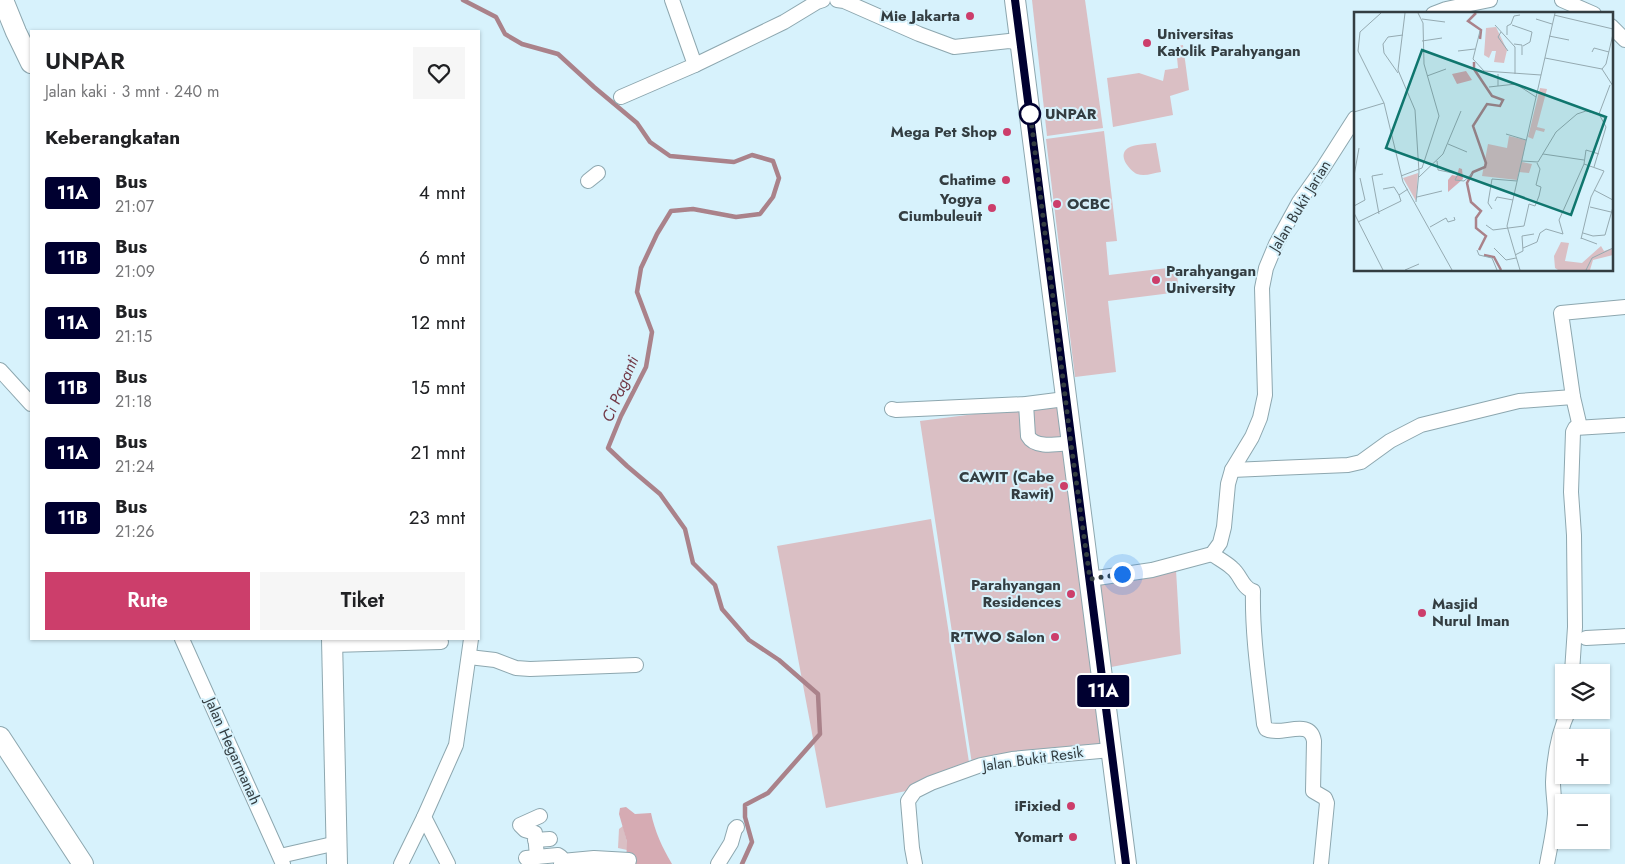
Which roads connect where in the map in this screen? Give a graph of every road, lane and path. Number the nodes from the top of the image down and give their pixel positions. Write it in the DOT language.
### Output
graph roads {
  1 [pos="3,0"];
  2 [pos="672,0"];
  3 [pos="823,0"];
  4 [pos="837,0"];
  5 [pos="1015,0"];
  6 [pos="1490,0"];
  7 [pos="1562,0"];
  8 [pos="1438,12"];
  9 [pos="1589,12"];
  10 [pos="1612,27"];
  11 [pos="1625,40"];
  12 [pos="1020,44"];
  13 [pos="30,60"];
  14 [pos="694,65"];
  15 [pos="621,97"];
  16 [pos="1354,120"];
  17 [pos="1625,307"];
  18 [pos="0,370"];
  19 [pos="1573,397"];
  20 [pos="1065,399"];
  21 [pos="30,403"];
  22 [pos="1026,404"];
  23 [pos="892,409"];
  24 [pos="1625,425"];
  25 [pos="1580,427"];
  26 [pos="1071,444"];
  27 [pos="1232,470"];
  28 [pos="1212,554"];
  29 [pos="1090,579"];
  30 [pos="1625,636"];
  31 [pos="1586,638"];
  32 [pos="182,640"];
  33 [pos="471,640"];
  34 [pos="332,642"];
  35 [pos="440,642"];
  36 [pos="469,658"];
  37 [pos="1573,664"];
  38 [pos="636,665"];
  39 [pos="1565,719"];
  40 [pos="0,738"];
  41 [pos="1111,750"];
  42 [pos="540,816"];
  43 [pos="424,817"];
  44 [pos="737,826"];
  45 [pos="550,839"];
  46 [pos="535,840"];
  47 [pos="337,843"];
  48 [pos="282,860"];
  49 [pos="562,862"];
  50 [pos="83,864"];
  51 [pos="337,864"];
  52 [pos="401,864"];
  53 [pos="448,864"];
  54 [pos="628,864"];
  55 [pos="718,864"];
  56 [pos="915,864"];
  57 [pos="1126,864"];
  58 [pos="1321,864"];
  59 [pos="1547,864"];
  1 -- 13 [label="main road"];
  2 -- 14 [label="street"];
  3 -- 14 [label="street"];
  4 -- 12 [label="street"];
  5 -- 12 [label="main road"];
  6 -- 8 [label="street"];
  7 -- 9 [label="street"];
  10 -- 11 [label="street"];
  12 -- 20 [label="main road"];
  14 -- 15 [label="street"];
  16 -- 27 [label="street, Jalan Bukit Jarian"];
  17 -- 19 [label="street"];
  18 -- 21 [label="street"];
  19 -- 25 [label="street"];
  19 -- 27 [label="street"];
  20 -- 22 [label="street"];
  20 -- 26 [label="main road"];
  22 -- 23 [label="street"];
  22 -- 26 [label="street"];
  24 -- 25 [label="street"];
  25 -- 37 [label="street"];
  26 -- 29 [label="main road"];
  27 -- 28 [label="street, Jalan Bukit Jarian"];
  28 -- 29 [label="street"];
  28 -- 58 [label="street"];
  29 -- 41 [label="main road"];
  30 -- 31 [label="street"];
  32 -- 48 [label="street, Jalan Hegarmanah"];
  33 -- 36 [label="street"];
  34 -- 35 [label="street"];
  34 -- 47 [label="main road"];
  36 -- 38 [label="street"];
  36 -- 43 [label="street"];
  39 -- 59 [label="street"];
  40 -- 50 [label="main road"];
  41 -- 56 [label="street, Jalan Bukit Resik"];
  41 -- 57 [label="main road"];
  42 -- 46 [label="street"];
  43 -- 52 [label="street"];
  43 -- 53 [label="street"];
  44 -- 55 [label="street"];
  45 -- 46 [label="street"];
  46 -- 49 [label="street"];
  47 -- 48 [label="street"];
  47 -- 51 [label="main road"];
  49 -- 54 [label="street"];
}
